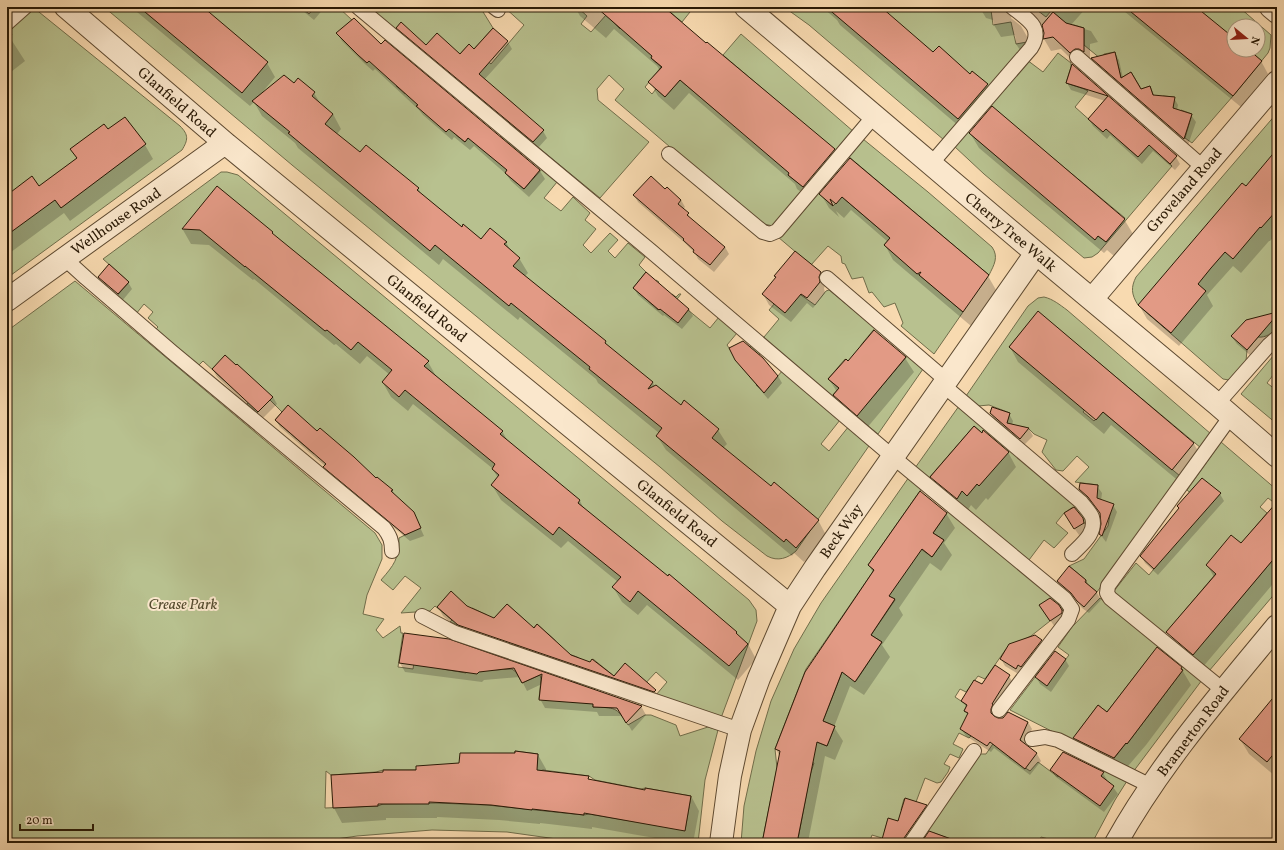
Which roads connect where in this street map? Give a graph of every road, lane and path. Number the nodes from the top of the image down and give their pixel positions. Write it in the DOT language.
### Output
graph roads {
  1 [pos="25,7"];
  2 [pos="66,7"];
  3 [pos="358,7"];
  4 [pos="746,7"];
  5 [pos="1012,7"];
  6 [pos="1271,7"];
  7 [pos="1277,12"];
  8 [pos="7,23"];
  9 [pos="1077,57"];
  10 [pos="1277,82"];
  11 [pos="874,116"];
  12 [pos="225,143"];
  13 [pos="669,154"];
  14 [pos="930,164"];
  15 [pos="1204,168"];
  16 [pos="1036,253"];
  17 [pos="64,258"];
  18 [pos="827,278"];
  19 [pos="1092,299"];
  20 [pos="7,300"];
  21 [pos="1277,338"];
  22 [pos="945,383"];
  23 [pos="1224,410"];
  24 [pos="1277,456"];
  25 [pos="892,457"];
  26 [pos="392,551"];
  27 [pos="1072,554"];
  28 [pos="790,606"];
  29 [pos="422,616"];
  30 [pos="1277,626"];
  31 [pos="1223,690"];
  32 [pos="999,710"];
  33 [pos="740,730"];
  34 [pos="1032,739"];
  35 [pos="974,751"];
  36 [pos="1151,786"];
  37 [pos="721,843"];
  38 [pos="911,843"];
  39 [pos="1116,843"];
  1 -- 8 [label="lane"];
  2 -- 12 [label="street, Glanfield Road"];
  3 -- 25 [label="lane"];
  4 -- 11 [label="street, Cherry Tree Walk"];
  5 -- 14 [label="lane"];
  6 -- 7 [label="street"];
  9 -- 15 [label="lane"];
  10 -- 15 [label="street, Groveland Road"];
  11 -- 13 [label="lane"];
  11 -- 14 [label="street, Cherry Tree Walk"];
  12 -- 17 [label="street, Wellhouse Road"];
  12 -- 28 [label="street, Glanfield Road"];
  14 -- 16 [label="street, Cherry Tree Walk"];
  15 -- 19 [label="street, Groveland Road"];
  16 -- 19 [label="street, Cherry Tree Walk"];
  16 -- 22 [label="street, Beck Way"];
  17 -- 20 [label="street, Wellhouse Road"];
  17 -- 26 [label="lane"];
  18 -- 22 [label="lane"];
  19 -- 23 [label="street, Cherry Tree Walk"];
  21 -- 23 [label="lane"];
  22 -- 25 [label="street, Beck Way"];
  22 -- 27 [label="lane"];
  23 -- 24 [label="street, Cherry Tree Walk"];
  23 -- 31 [label="lane"];
  25 -- 28 [label="street, Beck Way"];
  25 -- 32 [label="lane"];
  28 -- 33 [label="street, Beck Way"];
  29 -- 33 [label="lane"];
  30 -- 31 [label="street, Bramerton Road"];
  31 -- 36 [label="street, Bramerton Road"];
  33 -- 37 [label="street, Beck Way"];
  34 -- 36 [label="lane"];
  35 -- 38 [label="lane"];
  36 -- 39 [label="street, Bramerton Road"];
}
